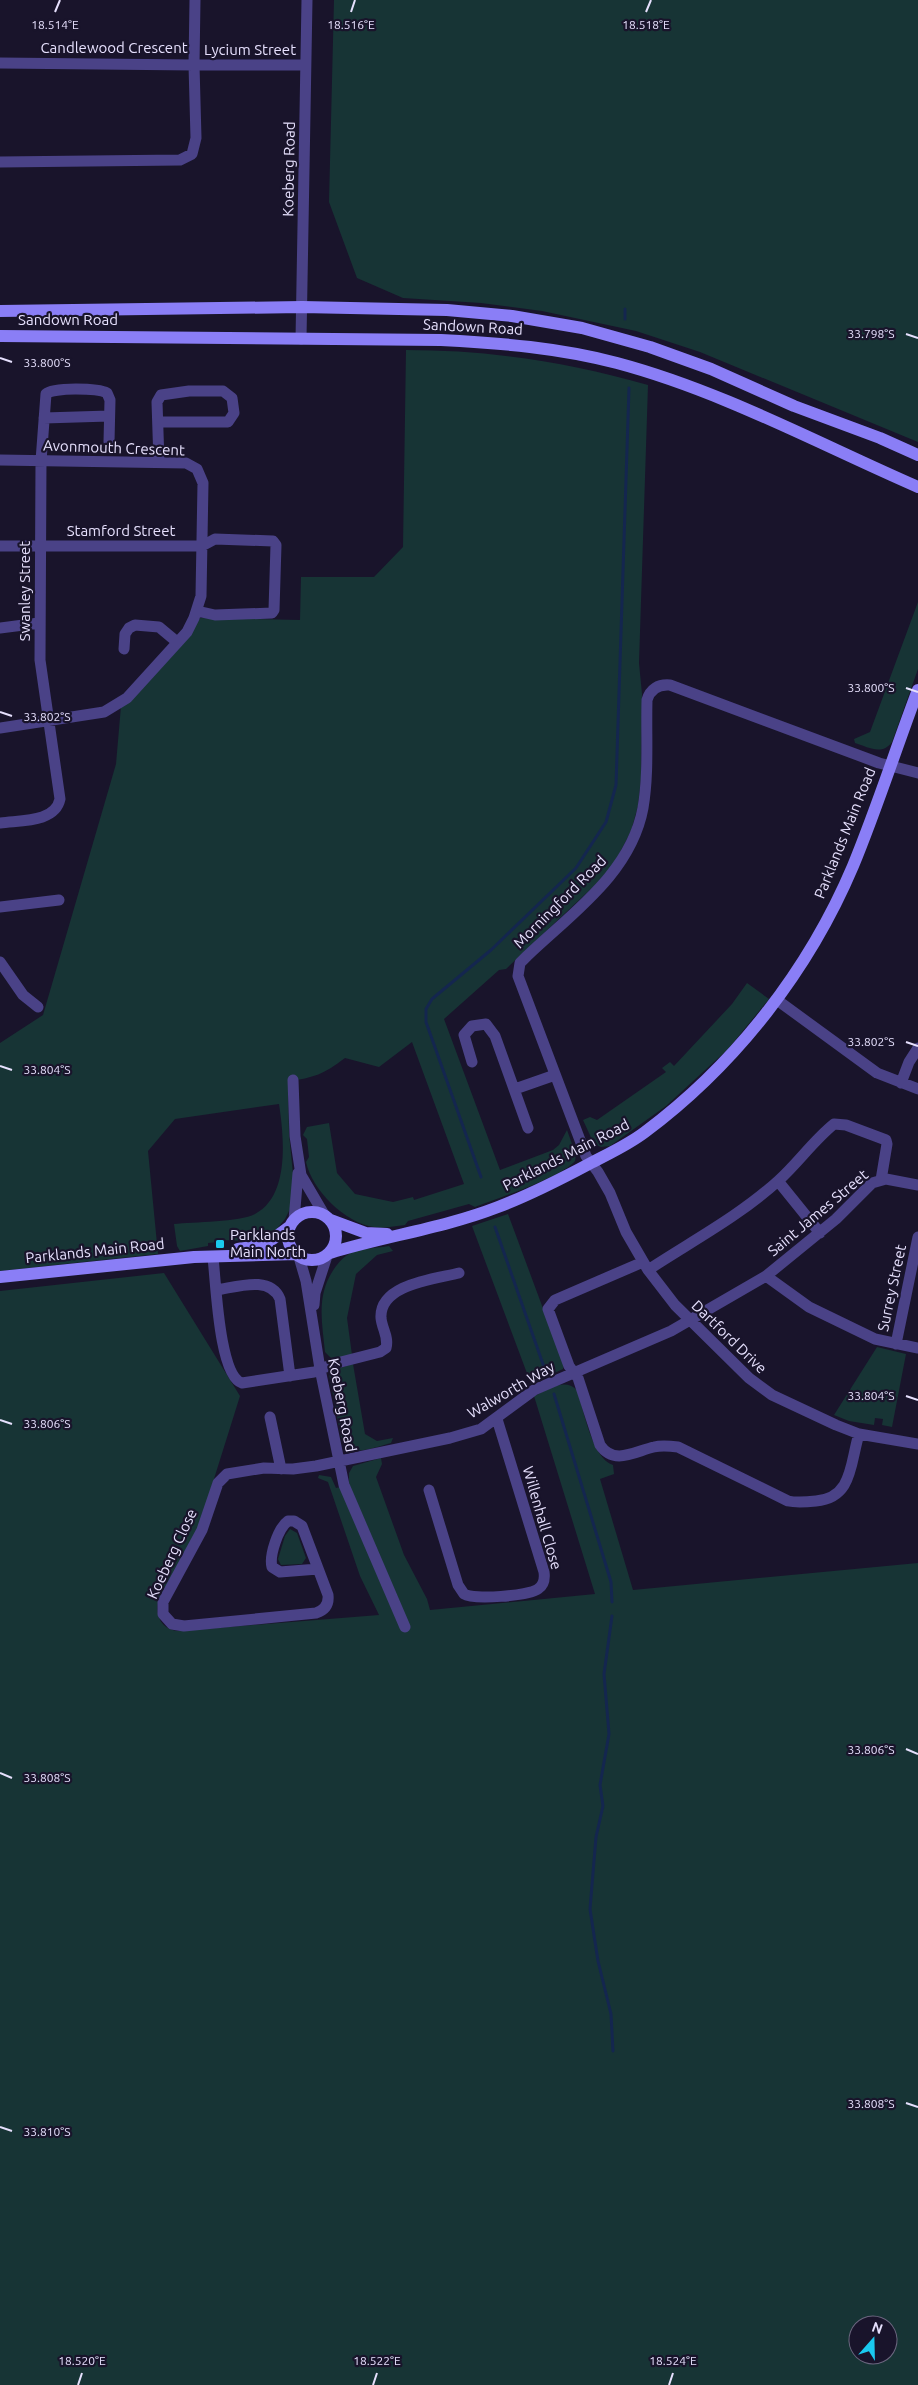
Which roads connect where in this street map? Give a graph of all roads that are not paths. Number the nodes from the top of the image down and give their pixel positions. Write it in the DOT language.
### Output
graph roads {
  1 [pos="195,0"];
  2 [pos="307,0"];
  3 [pos="0,63"];
  4 [pos="194,65"];
  5 [pos="305,65"];
  6 [pos="0,162"];
  7 [pos="302,308"];
  8 [pos="0,311"];
  9 [pos="0,336"];
  10 [pos="301,339"];
  11 [pos="110,416"];
  12 [pos="44,418"];
  13 [pos="158,422"];
  14 [pos="110,442"];
  15 [pos="918,455"];
  16 [pos="0,460"];
  17 [pos="41,461"];
  18 [pos="159,462"];
  19 [pos="918,488"];
  20 [pos="0,546"];
  21 [pos="40,546"];
  22 [pos="202,546"];
  23 [pos="197,611"];
  24 [pos="39,623"];
  25 [pos="0,628"];
  26 [pos="177,642"];
  27 [pos="124,649"];
  28 [pos="918,690"];
  29 [pos="49,721"];
  30 [pos="0,728"];
  31 [pos="890,765"];
  32 [pos="918,773"];
  33 [pos="0,823"];
  34 [pos="59,900"];
  35 [pos="0,907"];
  36 [pos="0,962"];
  37 [pos="777,1000"];
  38 [pos="38,1007"];
  39 [pos="918,1048"];
  40 [pos="472,1062"];
  41 [pos="555,1075"];
  42 [pos="293,1080"];
  43 [pos="901,1082"];
  44 [pos="918,1088"];
  45 [pos="515,1089"];
  46 [pos="528,1128"];
  47 [pos="297,1153"];
  48 [pos="591,1163"];
  49 [pos="881,1180"];
  50 [pos="778,1181"];
  51 [pos="918,1185"];
  52 [pos="328,1218"];
  53 [pos="292,1224"];
  54 [pos="426,1229"];
  55 [pos="820,1233"];
  56 [pos="918,1237"];
  57 [pos="328,1255"];
  58 [pos="298,1256"];
  59 [pos="194,1257"];
  60 [pos="213,1258"];
  61 [pos="646,1266"];
  62 [pos="459,1273"];
  63 [pos="766,1276"];
  64 [pos="0,1277"];
  65 [pos="216,1290"];
  66 [pos="690,1320"];
  67 [pos="314,1329"];
  68 [pos="896,1344"];
  69 [pos="918,1348"];
  70 [pos="320,1369"];
  71 [pos="574,1372"];
  72 [pos="290,1376"];
  73 [pos="270,1417"];
  74 [pos="497,1419"];
  75 [pos="859,1434"];
  76 [pos="918,1444"];
  77 [pos="338,1462"];
  78 [pos="281,1469"];
  79 [pos="429,1490"];
  80 [pos="318,1569"];
  81 [pos="405,1627"];
  1 -- 4 [label="street, Candlewood Crescent"];
  2 -- 5 [label="street, Koeberg Road"];
  3 -- 4 [label="street, Candlewood Crescent"];
  4 -- 5 [label="street, Lycium Street"];
  4 -- 6 [label="street"];
  5 -- 7 [label="street, Koeberg Road"];
  7 -- 8 [label="main road, Sandown Road"];
  7 -- 10 [label="street, Koeberg Road"];
  7 -- 15 [label="main road, Sandown Road"];
  9 -- 10 [label="main road, Sandown Road"];
  10 -- 19 [label="main road, Sandown Road"];
  11 -- 12 [label="street"];
  11 -- 12 [label="street, Swanley Street"];
  11 -- 14 [label="street"];
  12 -- 17 [label="street, Swanley Street"];
  13 -- 13 [label="street"];
  13 -- 18 [label="street"];
  16 -- 17 [label="street, Avonmouth Crescent"];
  17 -- 18 [label="street, Avonmouth Crescent"];
  17 -- 21 [label="street, Swanley Street"];
  18 -- 22 [label="street, Avonmouth Crescent"];
  20 -- 21 [label="street, Stamford Street"];
  21 -- 22 [label="street, Stamford Street"];
  21 -- 24 [label="street, Swanley Street"];
  22 -- 23 [label="street, Avonmouth Crescent"];
  22 -- 23 [label="street, Stamford Street"];
  23 -- 26 [label="street, Avonmouth Crescent"];
  24 -- 25 [label="street"];
  24 -- 29 [label="street, Swanley Street"];
  26 -- 27 [label="street"];
  26 -- 29 [label="street, Avonmouth Crescent"];
  28 -- 31 [label="main road, Parklands Main Road"];
  29 -- 30 [label="street, Avonmouth Crescent"];
  29 -- 33 [label="street, Swanley Street"];
  31 -- 32 [label="street"];
  31 -- 37 [label="main road, Parklands Main Road"];
  31 -- 41 [label="street, Morningford Road"];
  34 -- 35 [label="street"];
  36 -- 38 [label="street"];
  37 -- 43 [label="street"];
  37 -- 48 [label="main road, Parklands Main Road"];
  39 -- 43 [label="street"];
  40 -- 45 [label="street"];
  41 -- 45 [label="street"];
  41 -- 48 [label="street, Morningford Road"];
  42 -- 47 [label="street"];
  43 -- 44 [label="street"];
  45 -- 46 [label="street"];
  47 -- 52 [label="street"];
  47 -- 53 [label="street"];
  48 -- 54 [label="main road, Parklands Main Road"];
  48 -- 61 [label="street, Dartford Drive"];
  49 -- 50 [label="street"];
  49 -- 51 [label="street, Saint James Street"];
  49 -- 55 [label="street, Saint James Street"];
  50 -- 55 [label="street"];
  50 -- 61 [label="street"];
  52 -- 53 [label="main road"];
  52 -- 54 [label="main road, Parklands Main Road"];
  52 -- 57 [label="main road"];
  53 -- 58 [label="main road"];
  53 -- 59 [label="main road, Parklands Main Road"];
  54 -- 57 [label="main road, Parklands Main Road"];
  55 -- 63 [label="street, Saint James Street"];
  56 -- 68 [label="street, Surrey Street"];
  57 -- 58 [label="main road"];
  57 -- 67 [label="street, Koeberg Road"];
  58 -- 60 [label="main road, Parklands Main Road"];
  58 -- 67 [label="street, Koeberg Road"];
  59 -- 60 [label="main road, Parklands Main Road"];
  59 -- 64 [label="main road, Parklands Main Road"];
  60 -- 65 [label="street"];
  61 -- 66 [label="street, Dartford Drive"];
  61 -- 71 [label="street"];
  62 -- 70 [label="street"];
  63 -- 66 [label="street, Saint James Street"];
  63 -- 68 [label="street"];
  65 -- 72 [label="street"];
  65 -- 72 [label="street"];
  66 -- 71 [label="street, Walworth Way"];
  66 -- 75 [label="street, Dartford Drive"];
  67 -- 70 [label="street, Koeberg Road"];
  68 -- 69 [label="street"];
  70 -- 72 [label="street"];
  70 -- 77 [label="street, Koeberg Road"];
  71 -- 74 [label="street, Walworth Way"];
  71 -- 75 [label="street"];
  73 -- 78 [label="street"];
  74 -- 77 [label="street, Walworth Way"];
  74 -- 79 [label="street, Willenhall Close"];
  75 -- 76 [label="street, Dartford Drive"];
  77 -- 78 [label="street, Koeberg Close"];
  77 -- 81 [label="street, Koeberg Road"];
  78 -- 80 [label="street, Koeberg Close"];
  80 -- 80 [label="street, Koeberg Close"];
}
